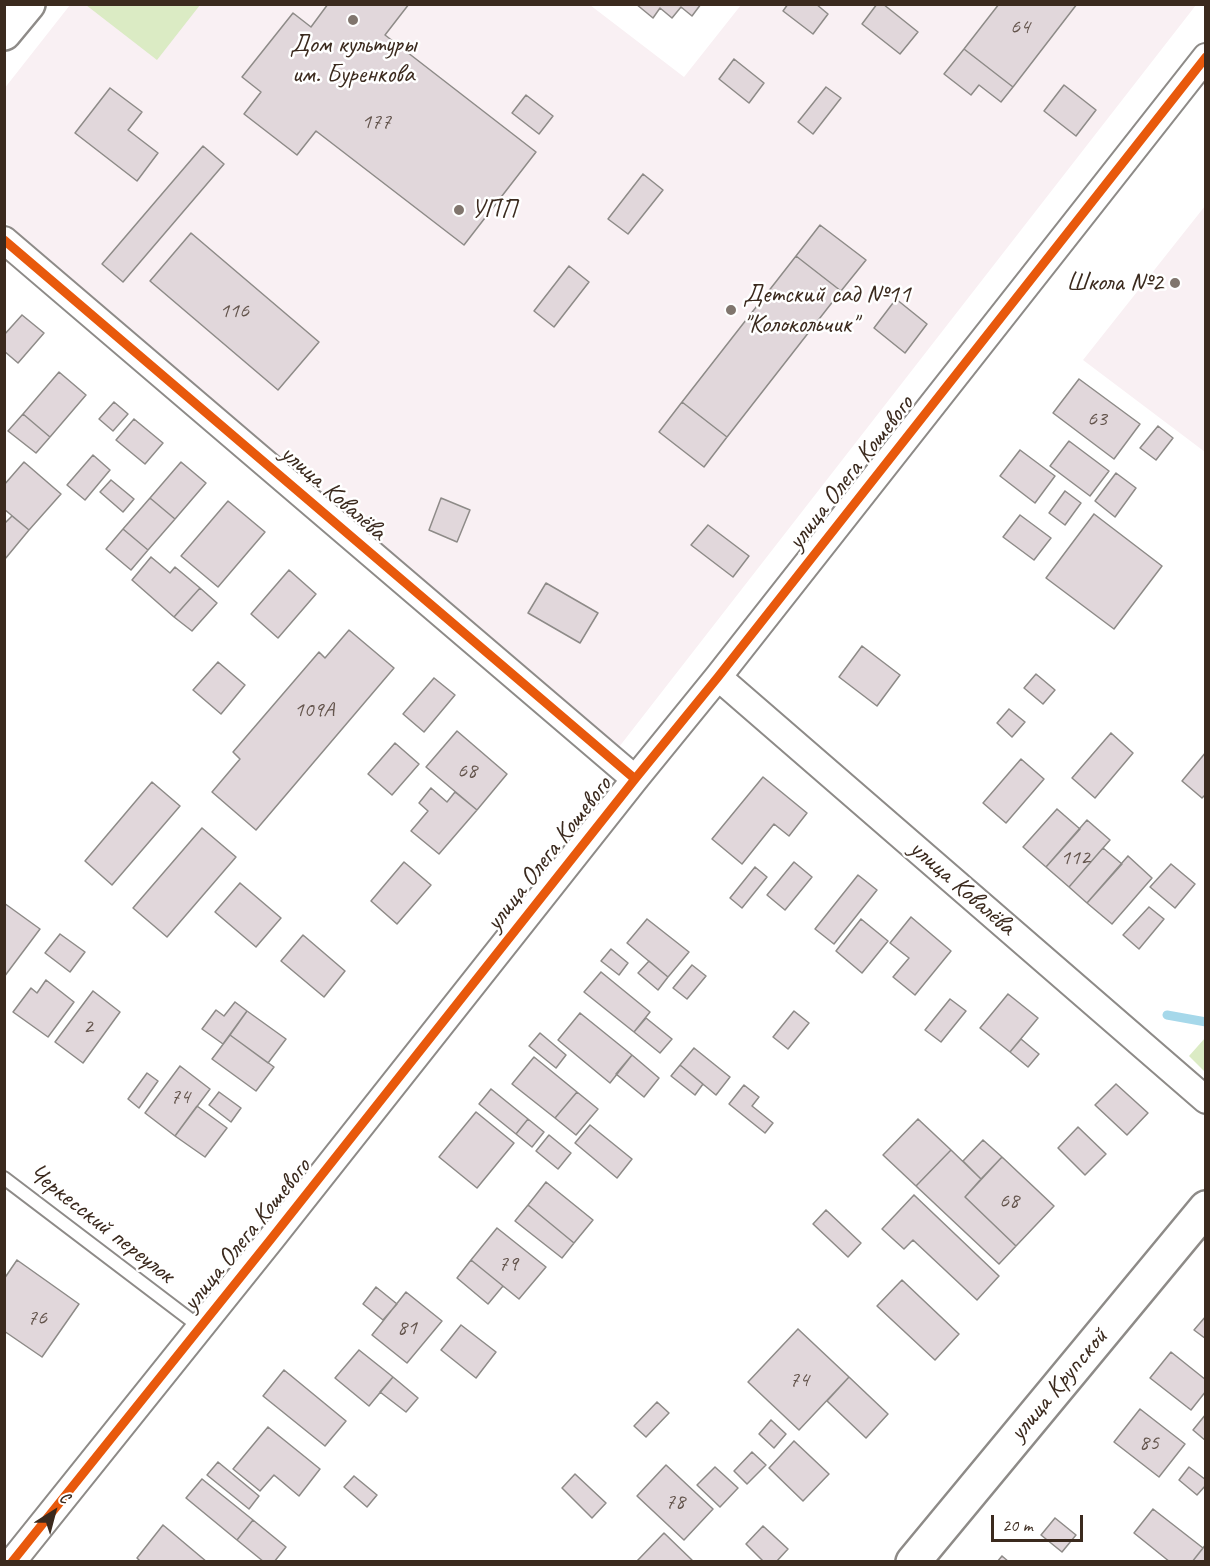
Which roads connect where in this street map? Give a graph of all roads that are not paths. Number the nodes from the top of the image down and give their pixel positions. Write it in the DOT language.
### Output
graph roads {
  1 [pos="28,4"];
  2 [pos="4,33"];
  3 [pos="1206,57"];
  4 [pos="4,240"];
  5 [pos="718,677"];
  6 [pos="635,779"];
  7 [pos="1206,1100"];
  8 [pos="4,1178"];
  9 [pos="1206,1208"];
  10 [pos="200,1328"];
  11 [pos="12,1562"];
  12 [pos="913,1562"];
  1 -- 2 [label="street"];
  3 -- 5 [label="street, улица Олега Кошевого"];
  4 -- 6 [label="street, улица Ковалёва"];
  5 -- 6 [label="street, улица Олега Кошевого"];
  5 -- 7 [label="street, улица Ковалёва"];
  6 -- 10 [label="street, улица Олега Кошевого"];
  8 -- 10 [label="lane, Черкесский переулок"];
  9 -- 12 [label="street, улица Крупской"];
  10 -- 11 [label="street, улица Олега Кошевого"];
}
